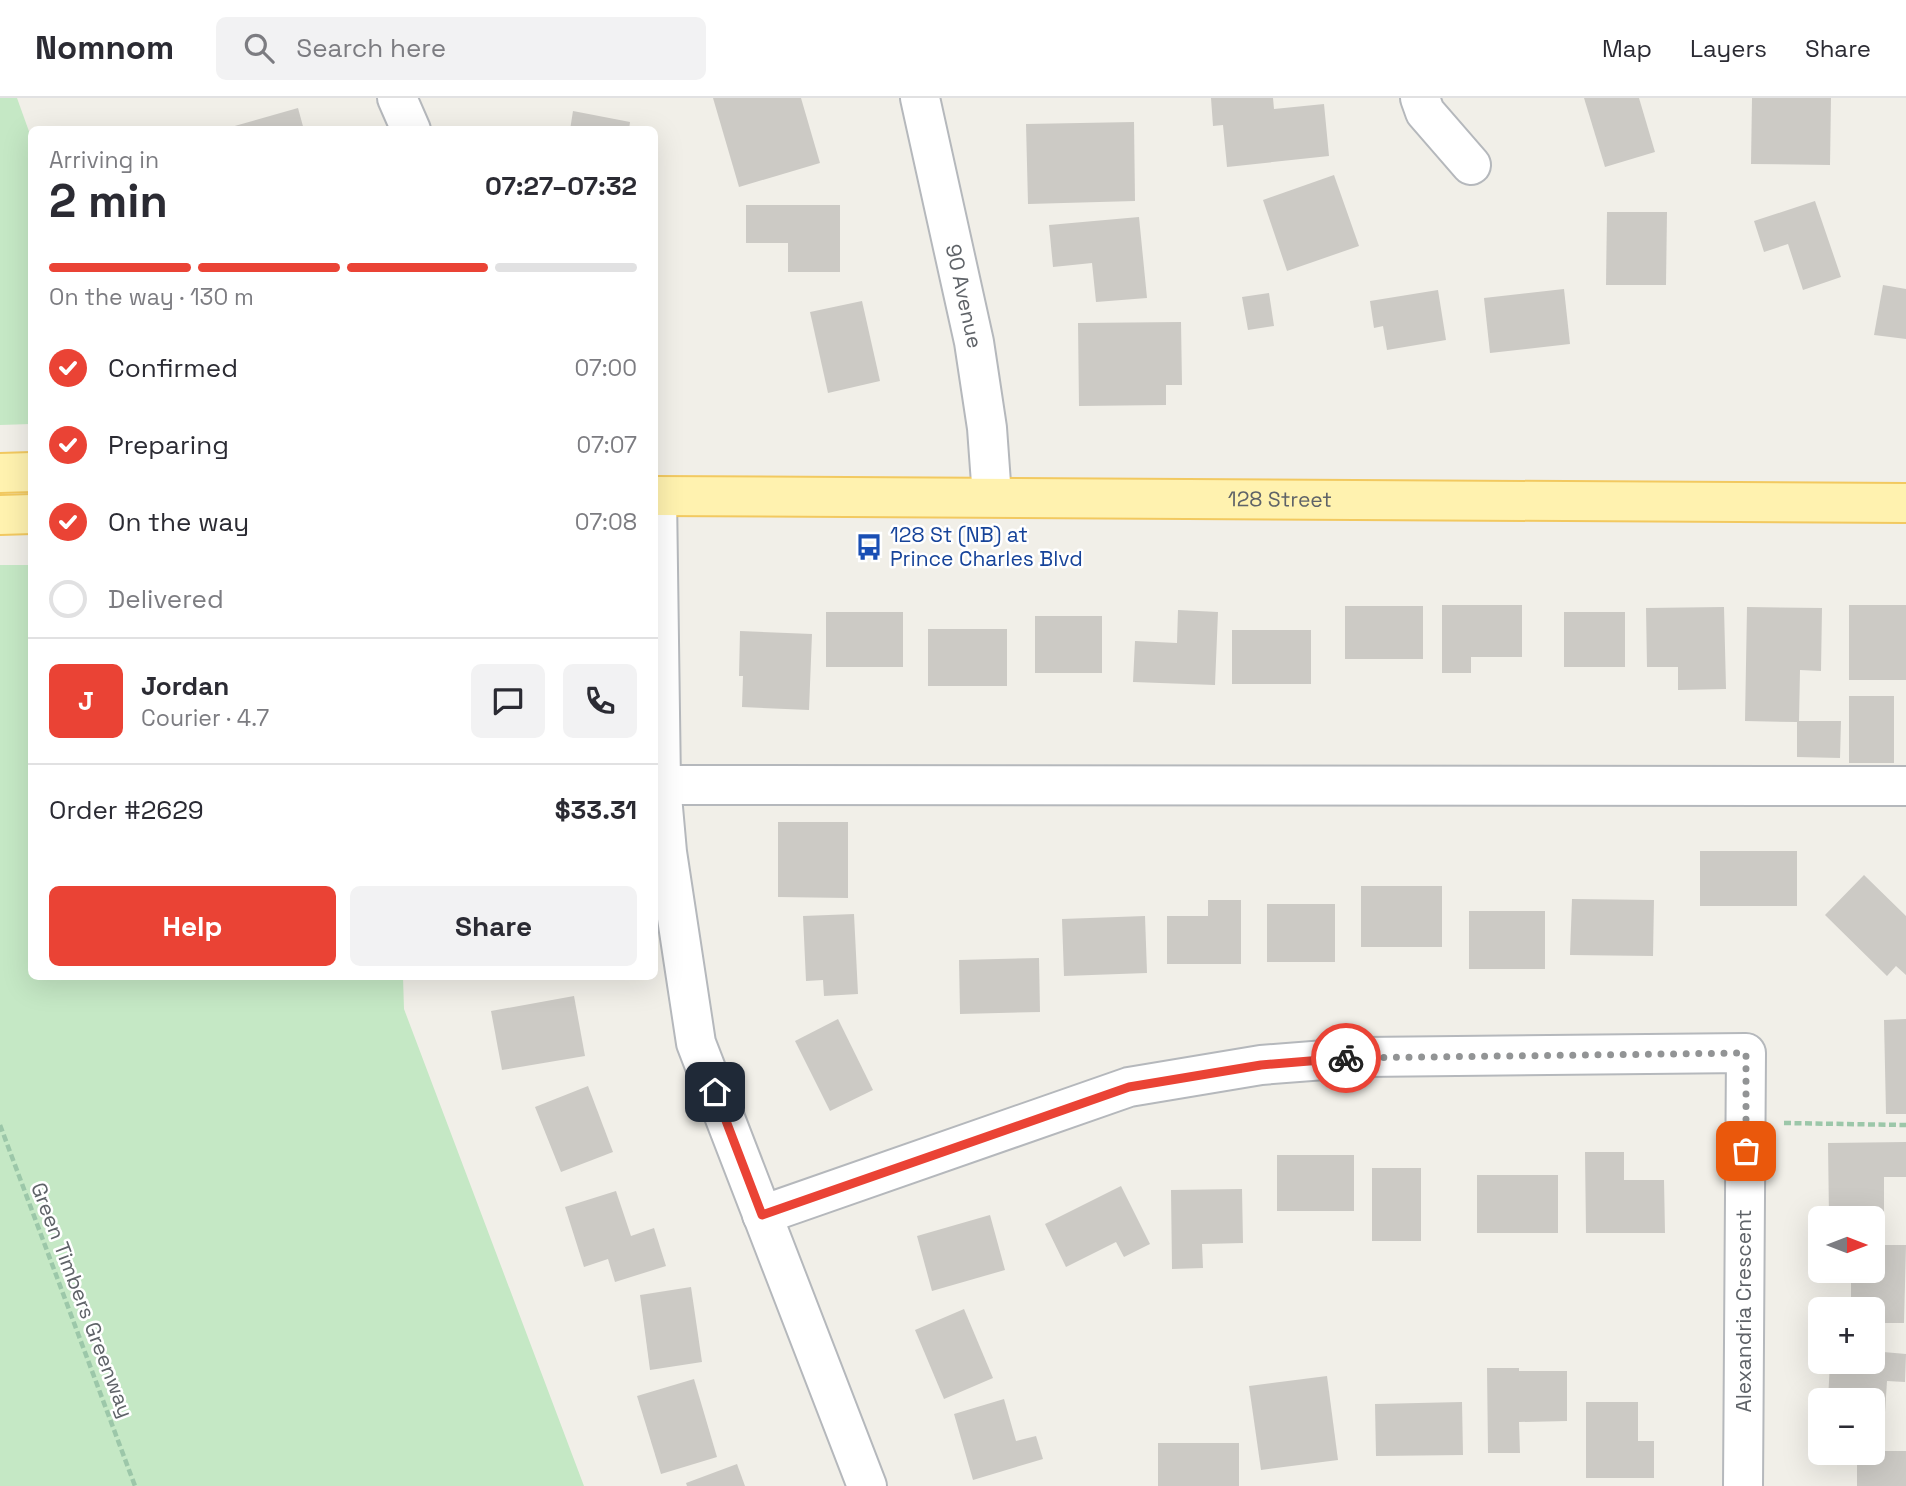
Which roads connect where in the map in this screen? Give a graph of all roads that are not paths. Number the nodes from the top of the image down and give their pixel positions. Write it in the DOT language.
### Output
graph roads {
  1 [pos="397,98"];
  2 [pos="920,98"];
  3 [pos="1420,98"];
  4 [pos="409,126"];
  5 [pos="1471,165"];
  6 [pos="28,472"];
  7 [pos="0,473"];
  8 [pos="658,496"];
  9 [pos="992,497"];
  10 [pos="1906,503"];
  11 [pos="0,514"];
  12 [pos="28,514"];
  13 [pos="658,612"];
  14 [pos="661,785"];
  15 [pos="1906,786"];
  16 [pos="762,1215"];
  17 [pos="867,1486"];
  18 [pos="1743,1486"];
  1 -- 4 [label="street"];
  2 -- 9 [label="street, 90 Avenue"];
  3 -- 5 [label="street"];
  6 -- 7 [label="main road"];
  8 -- 9 [label="main road, 128 Street"];
  9 -- 10 [label="main road, 128 Street"];
  11 -- 12 [label="main road"];
  13 -- 14 [label="street"];
  14 -- 15 [label="street"];
  14 -- 16 [label="street"];
  16 -- 17 [label="street"];
  16 -- 18 [label="street, Alexandria Crescent"];
}
